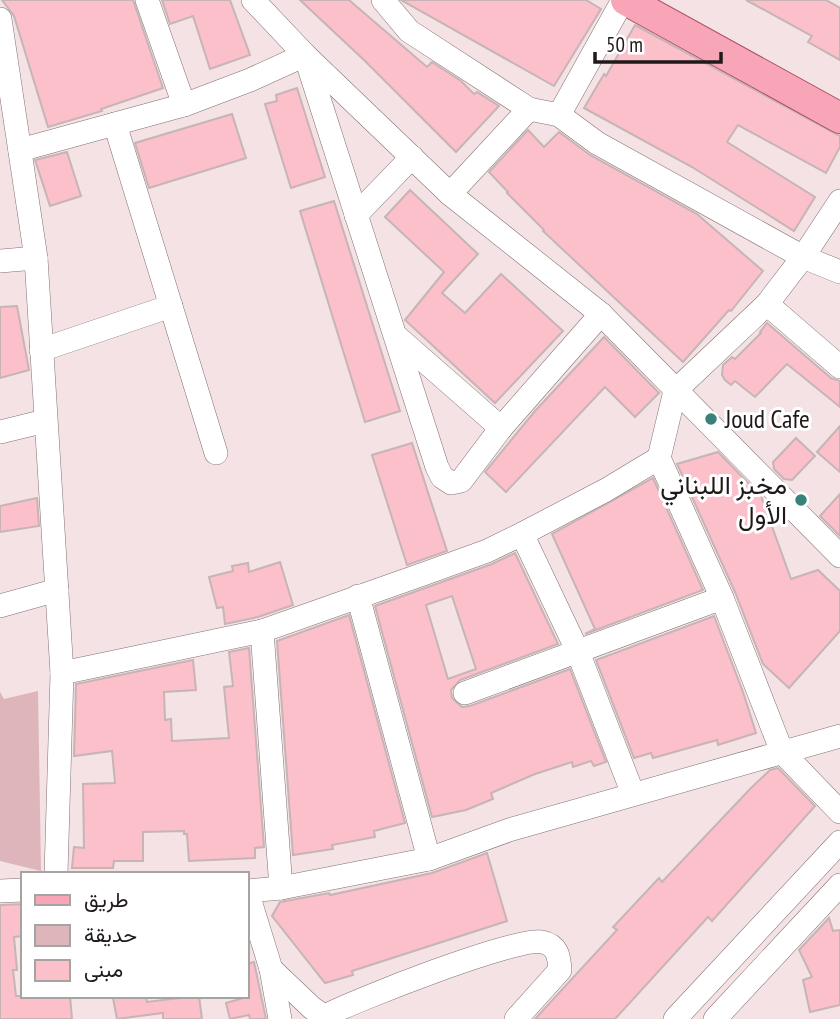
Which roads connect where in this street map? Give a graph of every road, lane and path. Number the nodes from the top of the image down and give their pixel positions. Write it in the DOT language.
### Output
graph roads {
  1 [pos="147,0"];
  2 [pos="253,0"];
  3 [pos="383,0"];
  4 [pos="625,0"];
  5 [pos="0,19"];
  6 [pos="305,55"];
  7 [pos="184,106"];
  8 [pos="529,108"];
  9 [pos="559,115"];
  10 [pos="840,118"];
  11 [pos="115,124"];
  12 [pos="20,150"];
  13 [pos="412,157"];
  14 [pos="450,194"];
  15 [pos="840,201"];
  16 [pos="356,215"];
  17 [pos="803,257"];
  18 [pos="36,258"];
  19 [pos="0,261"];
  20 [pos="840,272"];
  21 [pos="766,304"];
  22 [pos="171,306"];
  23 [pos="601,314"];
  24 [pos="395,334"];
  25 [pos="41,351"];
  26 [pos="840,367"];
  27 [pos="675,391"];
  28 [pos="44,421"];
  29 [pos="501,428"];
  30 [pos="0,432"];
  31 [pos="216,453"];
  32 [pos="659,458"];
  33 [pos="522,534"];
  34 [pos="840,556"];
  35 [pos="57,590"];
  36 [pos="359,596"];
  37 [pos="722,598"];
  38 [pos="0,606"];
  39 [pos="262,631"];
  40 [pos="578,652"];
  41 [pos="62,673"];
  42 [pos="465,693"];
  43 [pos="840,736"];
  44 [pos="782,752"];
  45 [pos="633,794"];
  46 [pos="840,812"];
  47 [pos="840,842"];
  48 [pos="429,859"];
  49 [pos="56,872"];
  50 [pos="840,886"];
  51 [pos="281,888"];
  52 [pos="21,890"];
  53 [pos="0,891"];
  54 [pos="248,891"];
  55 [pos="248,894"];
  56 [pos="271,969"];
  57 [pos="326,1018"];
  58 [pos="280,1019"];
  59 [pos="516,1019"];
  60 [pos="675,1019"];
  61 [pos="715,1019"];
  1 -- 7 [label="street"];
  2 -- 6 [label="street"];
  3 -- 8 [label="street"];
  4 -- 9 [label="street"];
  4 -- 10 [label="main road"];
  5 -- 12 [label="street"];
  6 -- 7 [label="street"];
  6 -- 13 [label="street"];
  6 -- 16 [label="street"];
  7 -- 11 [label="street"];
  8 -- 9 [label="street"];
  8 -- 14 [label="street"];
  9 -- 17 [label="street"];
  11 -- 12 [label="street"];
  11 -- 22 [label="street"];
  12 -- 18 [label="street"];
  13 -- 14 [label="street"];
  13 -- 16 [label="street"];
  14 -- 23 [label="street"];
  15 -- 17 [label="street"];
  16 -- 24 [label="street"];
  17 -- 20 [label="street"];
  17 -- 21 [label="street"];
  18 -- 19 [label="street"];
  18 -- 25 [label="street"];
  21 -- 26 [label="street"];
  21 -- 27 [label="street"];
  22 -- 25 [label="street"];
  22 -- 31 [label="street"];
  23 -- 27 [label="street"];
  23 -- 29 [label="street"];
  24 -- 29 [label="street"];
  24 -- 29 [label="street"];
  25 -- 28 [label="street"];
  27 -- 32 [label="street"];
  27 -- 34 [label="street"];
  28 -- 30 [label="street"];
  28 -- 35 [label="street"];
  32 -- 33 [label="street"];
  32 -- 37 [label="street"];
  33 -- 36 [label="street"];
  33 -- 40 [label="street"];
  35 -- 38 [label="street"];
  35 -- 41 [label="street"];
  36 -- 39 [label="street"];
  36 -- 48 [label="street"];
  37 -- 40 [label="street"];
  37 -- 44 [label="street"];
  39 -- 41 [label="street"];
  39 -- 51 [label="street"];
  40 -- 42 [label="street"];
  40 -- 45 [label="street"];
  41 -- 49 [label="street"];
  43 -- 44 [label="street"];
  44 -- 45 [label="street"];
  44 -- 46 [label="street"];
  45 -- 48 [label="street"];
  47 -- 60 [label="street"];
  48 -- 51 [label="street"];
  50 -- 61 [label="street"];
  51 -- 54 [label="street"];
  52 -- 53 [label="street"];
  55 -- 56 [label="street"];
  56 -- 57 [label="street"];
  56 -- 58 [label="street"];
  57 -- 59 [label="street"];
}
